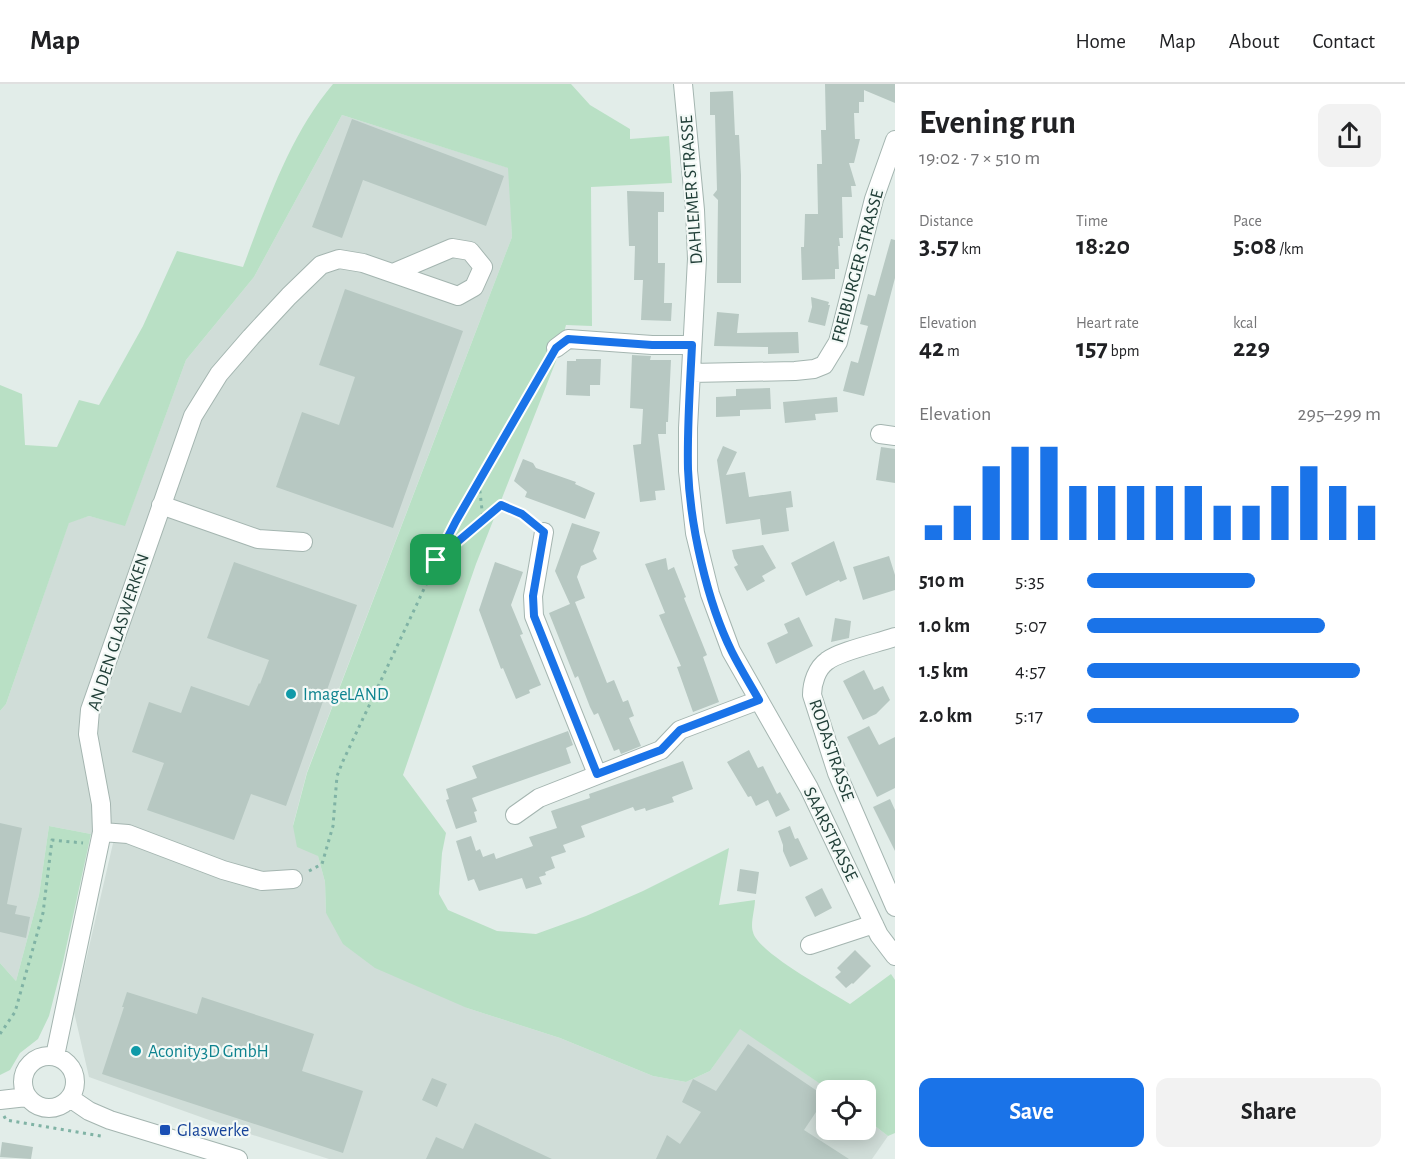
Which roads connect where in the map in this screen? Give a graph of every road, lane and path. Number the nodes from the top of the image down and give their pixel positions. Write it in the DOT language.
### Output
graph roads {
  1 [pos="683,84"];
  2 [pos="895,140"];
  3 [pos="393,273"];
  4 [pos="692,345"];
  5 [pos="556,348"];
  6 [pos="691,373"];
  7 [pos="479,481"];
  8 [pos="161,505"];
  9 [pos="483,519"];
  10 [pos="544,532"];
  11 [pos="303,542"];
  12 [pos="436,560"];
  13 [pos="895,638"];
  14 [pos="763,706"];
  15 [pos="597,774"];
  16 [pos="515,815"];
  17 [pos="101,838"];
  18 [pos="293,879"];
  19 [pos="895,907"];
  20 [pos="873,924"];
  21 [pos="810,945"];
  22 [pos="895,956"];
  23 [pos="0,1034"];
  24 [pos="55,1056"];
  25 [pos="27,1097"];
  26 [pos="70,1098"];
  27 [pos="1,1107"];
  28 [pos="107,1137"];
  29 [pos="238,1159"];
  1 -- 4 [label="street, DAHLEMER STRASSE"];
  2 -- 6 [label="street, FREIBURGER STRASSE"];
  3 -- 8 [label="street, AN DEN GLASWERKEN"];
  4 -- 5 [label="street"];
  4 -- 6 [label="street, DAHLEMER STRASSE"];
  5 -- 7 [label="path"];
  6 -- 14 [label="street, DAHLEMER STRASSE"];
  7 -- 9 [label="path"];
  7 -- 12 [label="path"];
  8 -- 11 [label="street"];
  8 -- 17 [label="street, AN DEN GLASWERKEN"];
  9 -- 10 [label="path"];
  9 -- 12 [label="path"];
  10 -- 15 [label="street"];
  12 -- 18 [label="path"];
  13 -- 19 [label="street, RODASTRASSE"];
  14 -- 15 [label="street"];
  14 -- 20 [label="street, SAARSTRASSE"];
  15 -- 16 [label="street"];
  17 -- 18 [label="street"];
  17 -- 23 [label="path"];
  17 -- 24 [label="street, AN DEN GLASWERKEN"];
  20 -- 21 [label="street"];
  20 -- 22 [label="street, SAARSTRASSE"];
  24 -- 25 [label="street"];
  24 -- 26 [label="street"];
  25 -- 26 [label="street"];
  25 -- 27 [label="street"];
  26 -- 29 [label="street"];
  27 -- 28 [label="path"];
}
